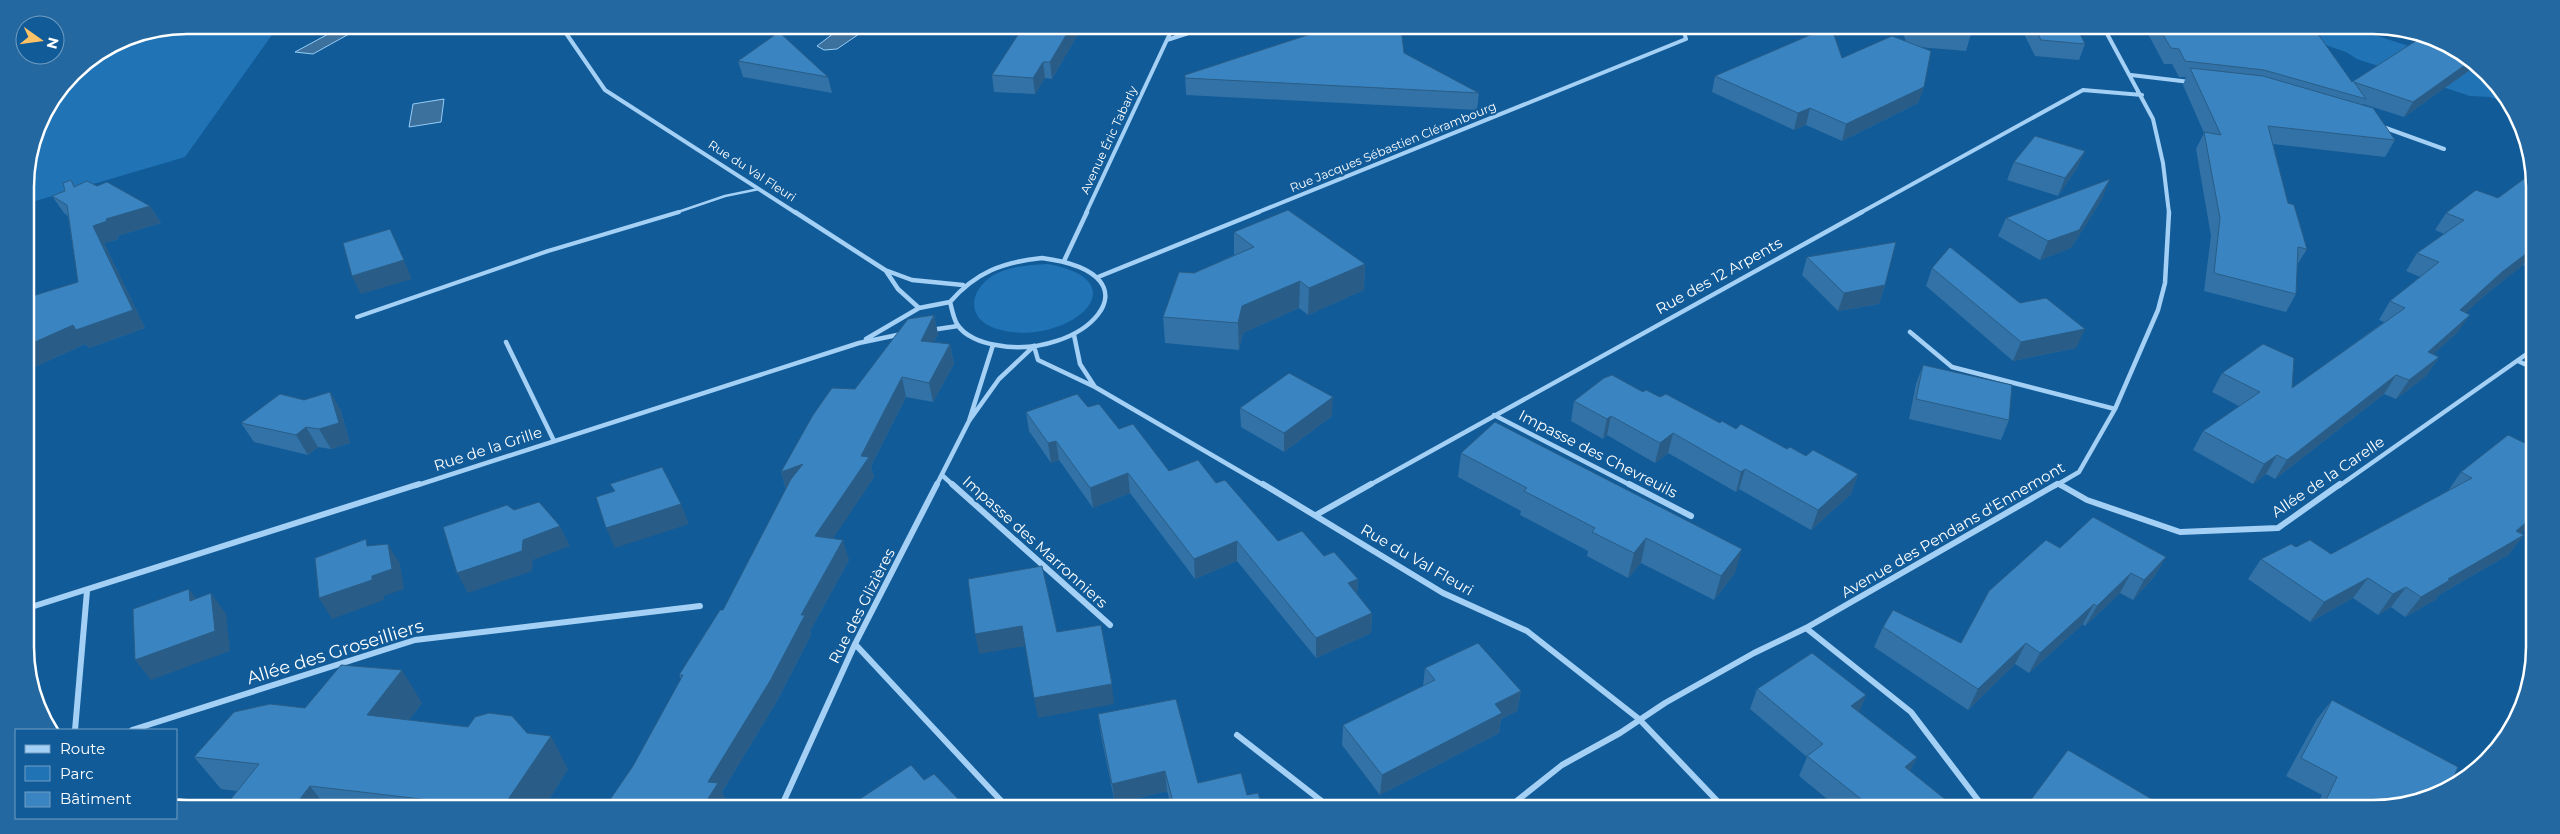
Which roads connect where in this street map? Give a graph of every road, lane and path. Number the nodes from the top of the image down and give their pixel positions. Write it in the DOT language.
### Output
graph roads {
  1 [pos="566,34"];
  2 [pos="1170,34"];
  3 [pos="1186,34"];
  4 [pos="1684,34"];
  5 [pos="2107,34"];
  6 [pos="1167,40"];
  7 [pos="2131,75"];
  8 [pos="2198,83"];
  9 [pos="2142,95"];
  10 [pos="2373,124"];
  11 [pos="2444,149"];
  12 [pos="759,189"];
  13 [pos="1064,261"];
  14 [pos="885,270"];
  15 [pos="1098,277"];
  16 [pos="963,285"];
  17 [pos="950,302"];
  18 [pos="919,308"];
  19 [pos="357,317"];
  20 [pos="958,326"];
  21 [pos="922,331"];
  22 [pos="1910,332"];
  23 [pos="904,333"];
  24 [pos="1074,335"];
  25 [pos="506,342"];
  26 [pos="859,342"];
  27 [pos="993,345"];
  28 [pos="1034,346"];
  29 [pos="2526,355"];
  30 [pos="2518,361"];
  31 [pos="2526,365"];
  32 [pos="1095,387"];
  33 [pos="2115,409"];
  34 [pos="1494,415"];
  35 [pos="969,420"];
  36 [pos="554,441"];
  37 [pos="943,476"];
  38 [pos="2058,484"];
  39 [pos="1316,516"];
  40 [pos="1691,516"];
  41 [pos="87,591"];
  42 [pos="34,606"];
  43 [pos="700,606"];
  44 [pos="1110,625"];
  45 [pos="1806,628"];
  46 [pos="855,644"];
  47 [pos="1639,718"];
  48 [pos="75,729"];
  49 [pos="135,729"];
  50 [pos="1236,735"];
  51 [pos="784,800"];
  52 [pos="1000,800"];
  53 [pos="1320,800"];
  54 [pos="1517,800"];
  55 [pos="1716,800"];
  56 [pos="1978,800"];
  1 -- 12 [label="street, Rue du Val Fleuri"];
  2 -- 6 [label="street, Avenue Éric Tabarly"];
  3 -- 6 [label="street"];
  4 -- 15 [label="street, Rue Jacques Sébastien Clérambourg"];
  5 -- 7 [label="street, Avenue des Pendans d'Ennemont"];
  6 -- 13 [label="street, Avenue Éric Tabarly"];
  7 -- 8 [label="street"];
  7 -- 9 [label="street, Avenue des Pendans d'Ennemont"];
  9 -- 33 [label="street, Avenue des Pendans d'Ennemont"];
  9 -- 34 [label="street, Rue des 12 Arpents"];
  10 -- 11 [label="street"];
  12 -- 14 [label="street, Rue du Val Fleuri"];
  12 -- 19 [label="lane"];
  13 -- 15 [label="street"];
  13 -- 16 [label="street"];
  14 -- 16 [label="street, Rue du Val Fleuri"];
  14 -- 18 [label="street"];
  15 -- 24 [label="street"];
  16 -- 17 [label="street"];
  17 -- 18 [label="street"];
  17 -- 20 [label="street"];
  18 -- 26 [label="street"];
  20 -- 21 [label="street"];
  20 -- 27 [label="street"];
  22 -- 33 [label="street"];
  23 -- 26 [label="street, Rue de la Grille"];
  24 -- 28 [label="street"];
  24 -- 32 [label="street, Rue du Val Fleuri"];
  25 -- 36 [label="street"];
  26 -- 36 [label="street, Rue de la Grille"];
  27 -- 28 [label="street"];
  27 -- 35 [label="street, Rue des Glizières"];
  28 -- 32 [label="street, Rue du Val Fleuri"];
  28 -- 35 [label="street, Rue des Glizières"];
  29 -- 30 [label="street, Allée de la Carelle"];
  30 -- 31 [label="street"];
  30 -- 38 [label="street, Allée de la Carelle"];
  32 -- 39 [label="street, Rue du Val Fleuri"];
  33 -- 38 [label="street, Avenue des Pendans d'Ennemont"];
  34 -- 39 [label="street, Rue des 12 Arpents"];
  34 -- 40 [label="street, Impasse des Chevreuils"];
  35 -- 37 [label="street, Rue des Glizières"];
  36 -- 41 [label="street, Rue de la Grille"];
  37 -- 44 [label="street, Impasse des Marronniers"];
  37 -- 46 [label="street, Rue des Glizières"];
  38 -- 45 [label="street, Avenue des Pendans d'Ennemont"];
  39 -- 47 [label="street, Rue du Val Fleuri"];
  41 -- 42 [label="street, Rue de la Grille"];
  41 -- 48 [label="street"];
  43 -- 49 [label="street, Allée des Groseilliers"];
  45 -- 47 [label="street, Avenue des Pendans d'Ennemont"];
  45 -- 56 [label="street"];
  46 -- 51 [label="street, Rue des Glizières"];
  46 -- 52 [label="street"];
  47 -- 54 [label="street, Avenue des Pendans d'Ennemont"];
  47 -- 55 [label="street, Rue du Val Fleuri"];
  50 -- 53 [label="street"];
}
